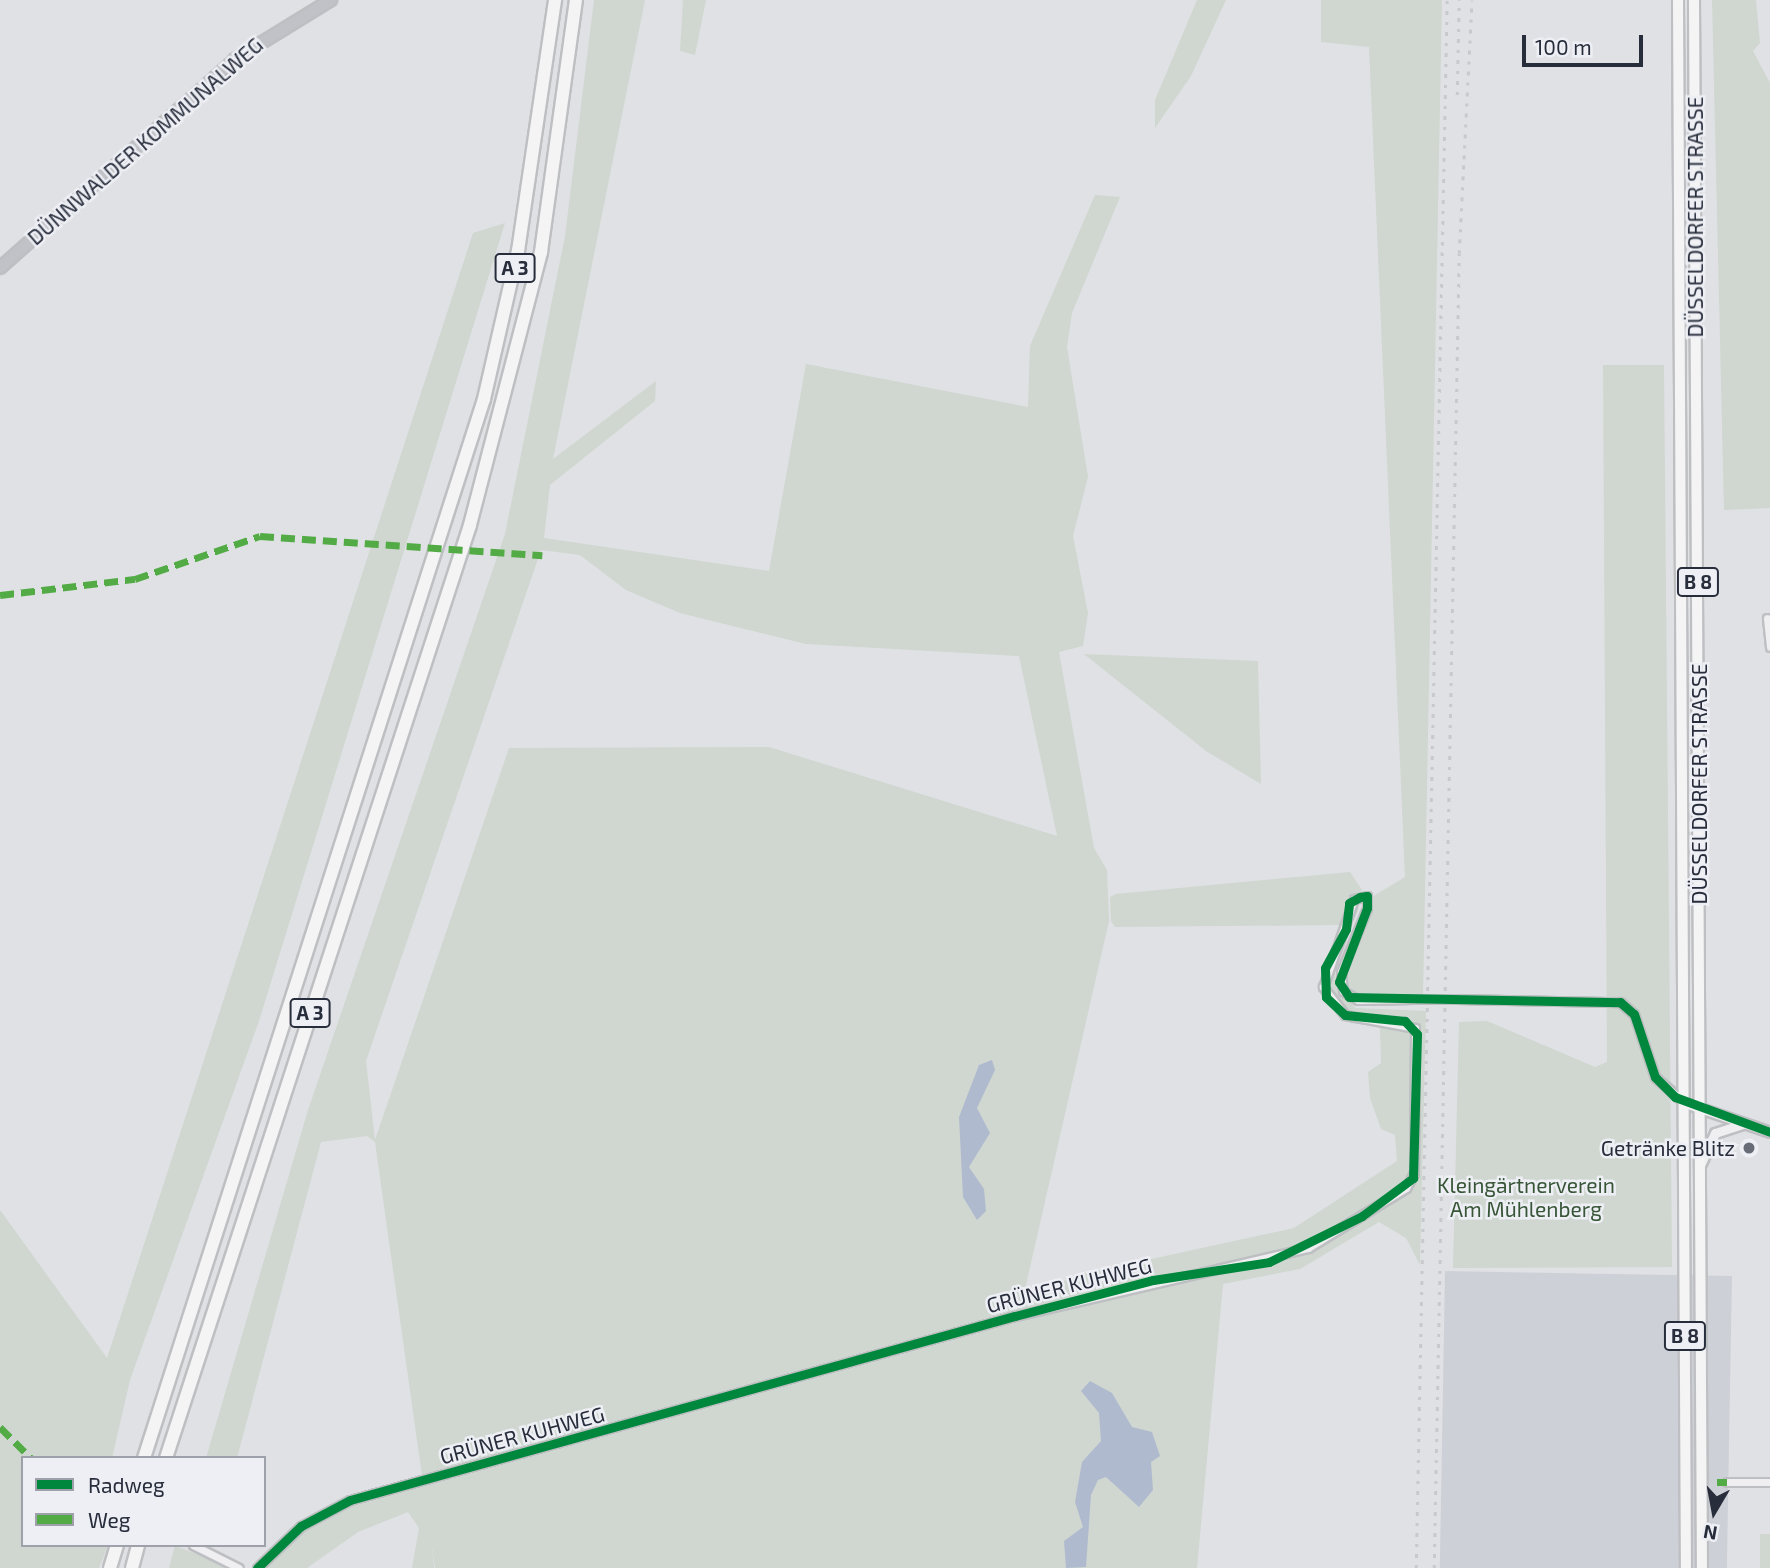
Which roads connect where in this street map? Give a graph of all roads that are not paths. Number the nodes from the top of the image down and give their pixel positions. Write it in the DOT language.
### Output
graph roads {
  1 [pos="331,0"];
  2 [pos="555,0"];
  3 [pos="576,0"];
  4 [pos="1678,0"];
  5 [pos="1694,0"];
  6 [pos="4,265"];
  7 [pos="1767,618"];
  8 [pos="1770,647"];
  9 [pos="1685,1103"];
  10 [pos="1701,1109"];
  11 [pos="1745,1124"];
  12 [pos="1770,1132"];
  13 [pos="1701,1163"];
  14 [pos="145,1456"];
  15 [pos="167,1456"];
  16 [pos="1727,1482"];
  17 [pos="1770,1482"];
  18 [pos="116,1547"];
  19 [pos="137,1547"];
  20 [pos="198,1547"];
  21 [pos="110,1568"];
  22 [pos="132,1568"];
  23 [pos="239,1568"];
  24 [pos="257,1568"];
  25 [pos="1686,1568"];
  26 [pos="1702,1568"];
  1 -- 6 [label="main road, DÜNNWALDER KOMMUNALWEG"];
  2 -- 14 [label="highway, A 3"];
  3 -- 15 [label="highway, A 3"];
  4 -- 9 [label="main road, DÜSSELDORFER STRASSE / B 8"];
  5 -- 10 [label="main road, DÜSSELDORFER STRASSE / B 8"];
  7 -- 8 [label="street"];
  9 -- 10 [label="street"];
  9 -- 24 [label="street, GRÜNER KUHWEG, bridge"];
  9 -- 25 [label="main road, DÜSSELDORFER STRASSE / B 8"];
  10 -- 11 [label="street"];
  10 -- 13 [label="main road, DÜSSELDORFER STRASSE / B 8"];
  11 -- 12 [label="street"];
  11 -- 13 [label="street"];
  13 -- 26 [label="main road, DÜSSELDORFER STRASSE / B 8"];
  16 -- 17 [label="street"];
  18 -- 21 [label="highway"];
  19 -- 22 [label="highway"];
  20 -- 23 [label="street"];
}
